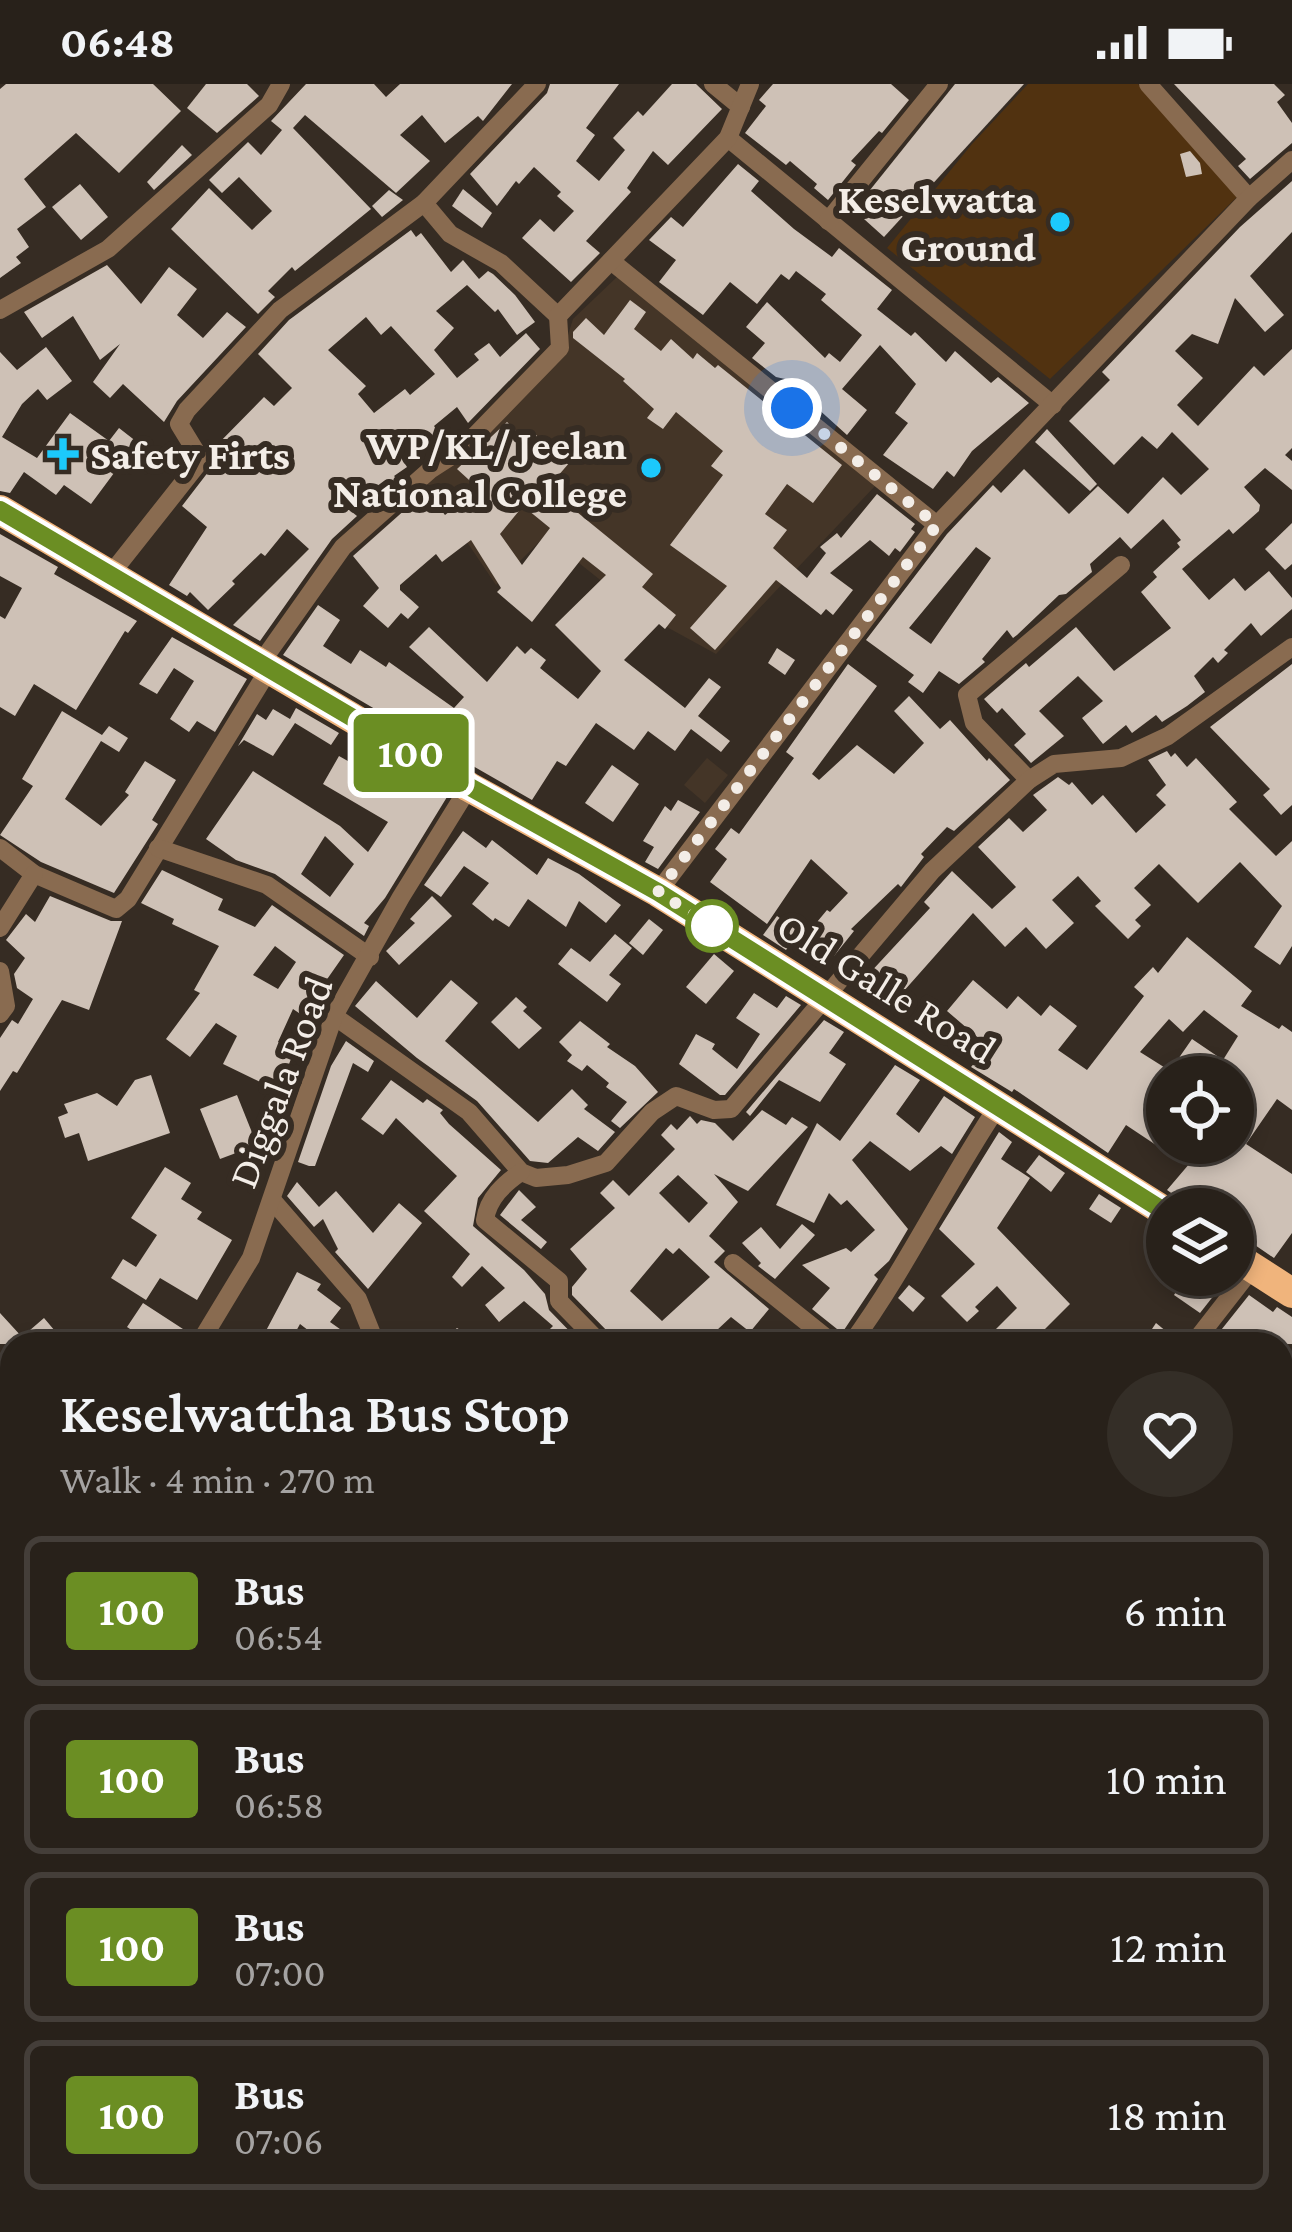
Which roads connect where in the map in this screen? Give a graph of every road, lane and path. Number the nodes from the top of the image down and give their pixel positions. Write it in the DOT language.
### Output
graph roads {
  1 [pos="281,84"];
  2 [pos="537,84"];
  3 [pos="713,84"];
  4 [pos="750,84"];
  5 [pos="939,84"];
  6 [pos="1148,84"];
  7 [pos="741,107"];
  8 [pos="728,138"];
  9 [pos="1292,160"];
  10 [pos="1249,198"];
  11 [pos="424,203"];
  12 [pos="828,221"];
  13 [pos="611,262"];
  14 [pos="0,310"];
  15 [pos="559,316"];
  16 [pos="1053,405"];
  17 [pos="0,510"];
  18 [pos="937,525"];
  19 [pos="1121,565"];
  20 [pos="110,575"];
  21 [pos="1292,647"];
  22 [pos="264,667"];
  23 [pos="1029,780"];
  24 [pos="470,787"];
  25 [pos="0,848"];
  26 [pos="158,848"];
  27 [pos="34,874"];
  28 [pos="658,892"];
  29 [pos="0,928"];
  30 [pos="370,957"];
  31 [pos="0,970"];
  32 [pos="823,996"];
  33 [pos="0,1014"];
  34 [pos="334,1016"];
  35 [pos="998,1106"];
  36 [pos="521,1172"];
  37 [pos="1146,1200"];
  38 [pos="273,1201"];
  39 [pos="733,1263"];
  40 [pos="1254,1268"];
  41 [pos="1292,1293"];
  42 [pos="1222,1296"];
  43 [pos="207,1332"];
  44 [pos="371,1332"];
  45 [pos="590,1332"];
  46 [pos="819,1332"];
  47 [pos="860,1332"];
  48 [pos="1200,1332"];
  1 -- 14 [label="street"];
  2 -- 11 [label="street"];
  3 -- 7 [label="street"];
  4 -- 7 [label="street"];
  5 -- 12 [label="street"];
  6 -- 10 [label="street"];
  7 -- 8 [label="street"];
  8 -- 12 [label="street"];
  8 -- 13 [label="street"];
  9 -- 10 [label="street"];
  10 -- 16 [label="street"];
  11 -- 15 [label="street"];
  11 -- 20 [label="street"];
  12 -- 16 [label="street"];
  13 -- 15 [label="street"];
  13 -- 18 [label="street"];
  15 -- 22 [label="street"];
  16 -- 18 [label="street"];
  17 -- 20 [label="highway, Old Galle Road"];
  18 -- 28 [label="street"];
  19 -- 23 [label="street"];
  20 -- 22 [label="highway, Old Galle Road"];
  21 -- 23 [label="street"];
  22 -- 24 [label="highway, Old Galle Road"];
  22 -- 26 [label="street"];
  23 -- 32 [label="street"];
  24 -- 28 [label="highway, Old Galle Road"];
  24 -- 30 [label="street, Diggala Road"];
  25 -- 27 [label="street"];
  26 -- 27 [label="street"];
  26 -- 30 [label="street"];
  27 -- 29 [label="street"];
  28 -- 32 [label="highway, Old Galle Road"];
  30 -- 34 [label="street, Diggala Road"];
  31 -- 33 [label="street"];
  32 -- 35 [label="highway, Old Galle Road"];
  32 -- 36 [label="street"];
  34 -- 36 [label="street"];
  34 -- 38 [label="street, Diggala Road"];
  35 -- 37 [label="highway, Old Galle Road"];
  35 -- 47 [label="street"];
  36 -- 45 [label="street"];
  38 -- 43 [label="street, Diggala Road"];
  38 -- 44 [label="street"];
  39 -- 46 [label="street"];
  40 -- 41 [label="highway"];
  42 -- 48 [label="street"];
}
